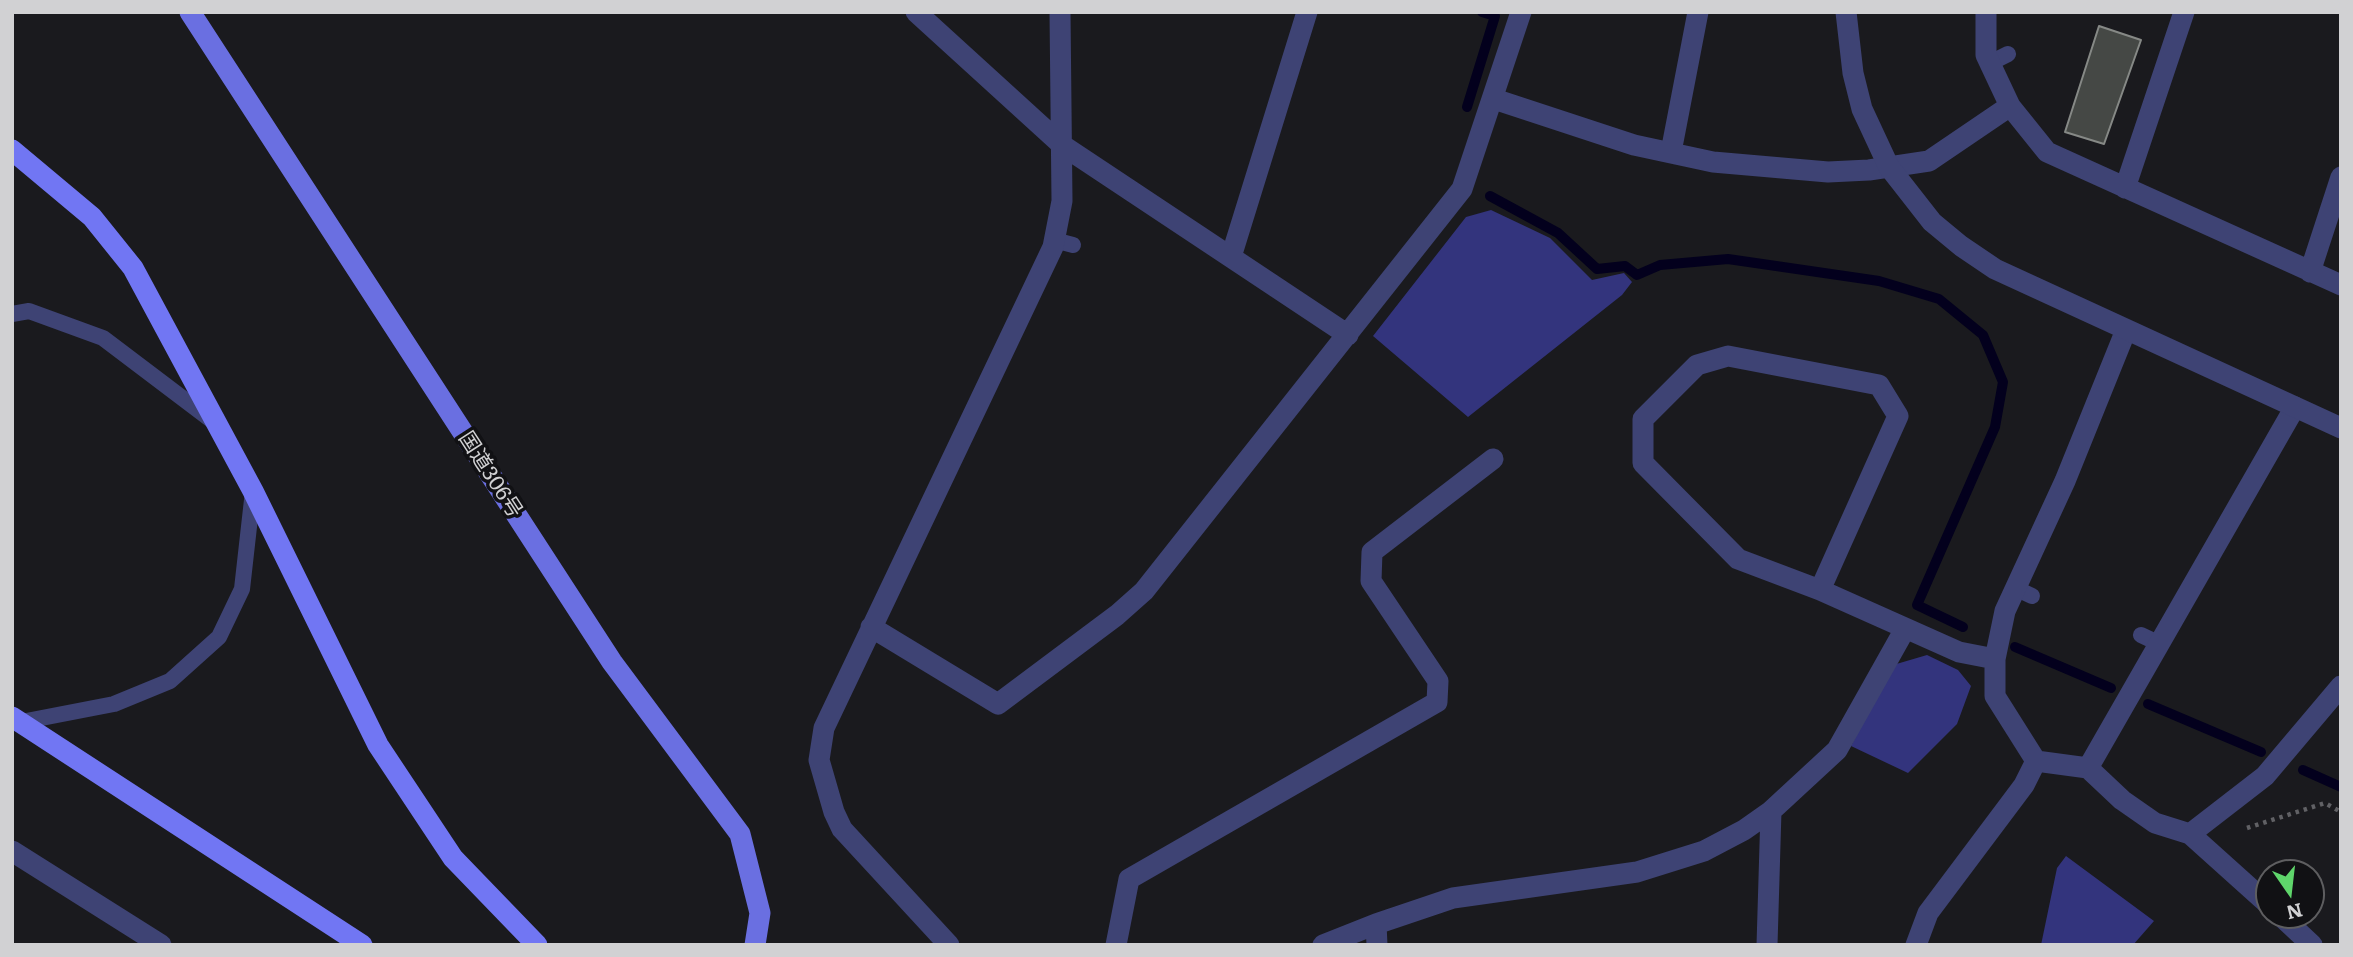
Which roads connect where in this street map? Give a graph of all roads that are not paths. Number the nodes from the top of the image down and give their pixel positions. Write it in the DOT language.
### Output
graph roads {
  1 [pos="190,12"];
  2 [pos="916,12"];
  3 [pos="1060,12"];
  4 [pos="1307,12"];
  5 [pos="1521,12"];
  6 [pos="1698,12"];
  7 [pos="1846,12"];
  8 [pos="1986,12"];
  9 [pos="2185,12"];
  10 [pos="1494,99"];
  11 [pos="2010,106"];
  12 [pos="1062,145"];
  13 [pos="12,150"];
  14 [pos="1671,152"];
  15 [pos="1889,167"];
  16 [pos="2341,177"];
  17 [pos="2125,188"];
  18 [pos="1231,257"];
  19 [pos="2310,272"];
  20 [pos="2341,285"];
  21 [pos="12,314"];
  22 [pos="2126,330"];
  23 [pos="1348,335"];
  24 [pos="2295,407"];
  25 [pos="220,426"];
  26 [pos="2341,428"];
  27 [pos="1493,459"];
  28 [pos="253,491"];
  29 [pos="1820,590"];
  30 [pos="871,627"];
  31 [pos="1905,629"];
  32 [pos="1996,659"];
  33 [pos="2341,686"];
  34 [pos="15,717"];
  35 [pos="2036,761"];
  36 [pos="2088,768"];
  37 [pos="1771,811"];
  38 [pos="2190,834"];
  39 [pos="12,851"];
  40 [pos="2255,892"];
  41 [pos="2295,929"];
  42 [pos="1376,934"];
  43 [pos="161,945"];
  44 [pos="362,945"];
  45 [pos="537,945"];
  46 [pos="755,945"];
  47 [pos="950,945"];
  48 [pos="1116,945"];
  49 [pos="1323,945"];
  50 [pos="1767,945"];
  51 [pos="1916,945"];
  52 [pos="2312,945"];
  1 -- 46 [label="highway, 国道306号"];
  2 -- 12 [label="street"];
  3 -- 12 [label="street"];
  4 -- 18 [label="street"];
  5 -- 10 [label="street"];
  6 -- 14 [label="street"];
  7 -- 15 [label="street"];
  8 -- 11 [label="street"];
  9 -- 17 [label="street"];
  10 -- 14 [label="street"];
  10 -- 23 [label="street"];
  11 -- 15 [label="street"];
  11 -- 17 [label="street"];
  12 -- 18 [label="street"];
  12 -- 30 [label="street"];
  13 -- 25 [label="highway"];
  14 -- 15 [label="street"];
  15 -- 22 [label="street"];
  16 -- 19 [label="street"];
  17 -- 19 [label="street"];
  18 -- 23 [label="street"];
  19 -- 20 [label="street"];
  21 -- 25 [label="lane"];
  22 -- 24 [label="street"];
  22 -- 32 [label="street"];
  23 -- 30 [label="street"];
  24 -- 26 [label="street"];
  24 -- 36 [label="street"];
  25 -- 28 [label="highway"];
  27 -- 48 [label="street"];
  28 -- 34 [label="lane"];
  28 -- 45 [label="highway"];
  29 -- 29 [label="street"];
  29 -- 31 [label="street"];
  30 -- 47 [label="street"];
  31 -- 32 [label="street"];
  31 -- 37 [label="street"];
  32 -- 35 [label="street"];
  33 -- 38 [label="street"];
  34 -- 44 [label="highway"];
  35 -- 36 [label="street"];
  35 -- 51 [label="street"];
  36 -- 38 [label="street"];
  37 -- 42 [label="street"];
  37 -- 50 [label="street"];
  38 -- 40 [label="street"];
  39 -- 43 [label="street"];
  41 -- 52 [label="street"];
  42 -- 49 [label="street"];
}
